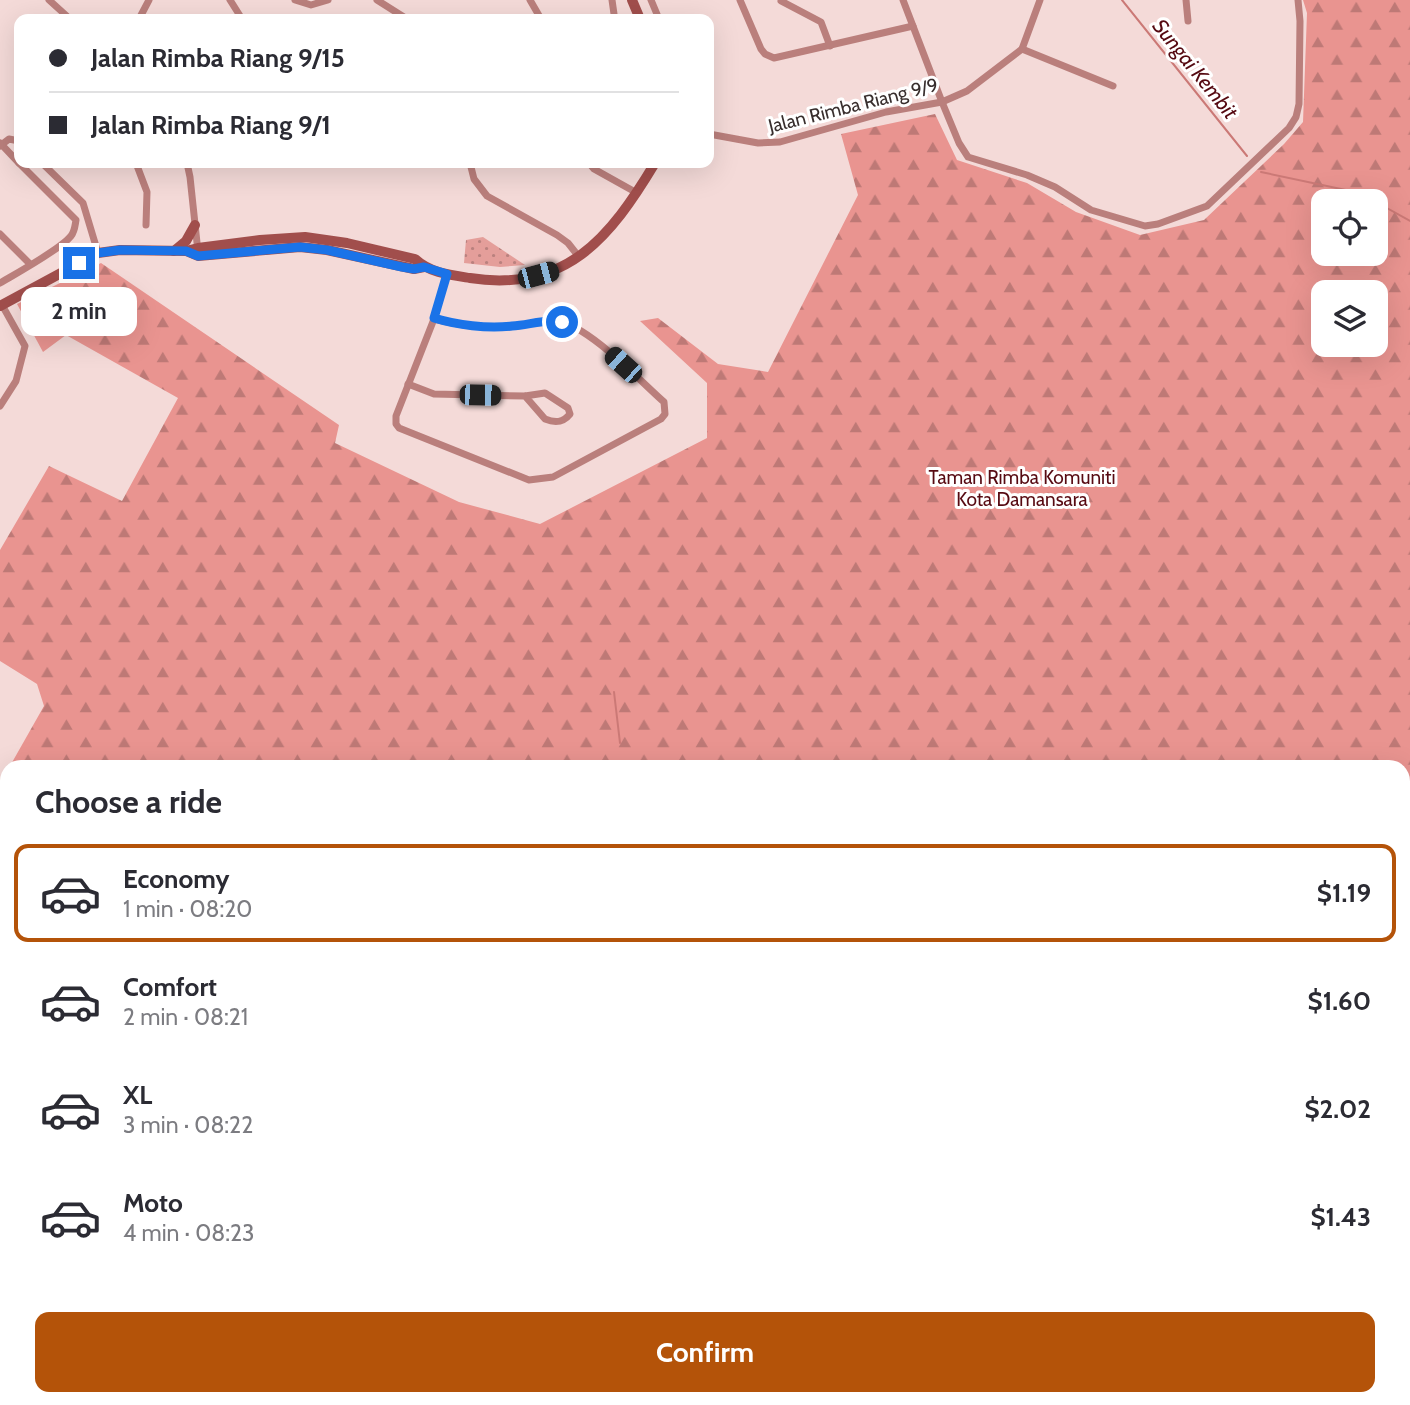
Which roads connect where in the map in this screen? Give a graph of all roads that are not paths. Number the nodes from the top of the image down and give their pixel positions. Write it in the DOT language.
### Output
graph roads {
  1 [pos="49,0"];
  2 [pos="295,0"];
  3 [pos="328,0"];
  4 [pos="377,0"];
  5 [pos="612,0"];
  6 [pos="740,0"];
  7 [pos="903,0"];
  8 [pos="1040,0"];
  9 [pos="1186,0"];
  10 [pos="1298,0"];
  11 [pos="781,1"];
  12 [pos="64,14"];
  13 [pos="399,14"];
  14 [pos="614,14"];
  15 [pos="1188,22"];
  16 [pos="913,26"];
  17 [pos="830,46"];
  18 [pos="1022,49"];
  19 [pos="1113,86"];
  20 [pos="942,102"];
  21 [pos="714,135"];
  22 [pos="0,144"];
  23 [pos="14,158"];
  24 [pos="24,168"];
  25 [pos="47,168"];
  26 [pos="138,168"];
  27 [pos="188,168"];
  28 [pos="471,168"];
  29 [pos="593,168"];
  30 [pos="652,168"];
  31 [pos="637,193"];
  32 [pos="146,225"];
  33 [pos="196,228"];
  34 [pos="0,234"];
  35 [pos="217,246"];
  36 [pos="180,251"];
  37 [pos="198,252"];
  38 [pos="98,253"];
  39 [pos="376,254"];
  40 [pos="579,257"];
  41 [pos="30,264"];
  42 [pos="447,274"];
  43 [pos="0,283"];
  44 [pos="1,306"];
  45 [pos="434,318"];
  46 [pos="408,384"];
  47 [pos="525,396"];
  48 [pos="0,405"];
  1 -- 12 [label="street"];
  2 -- 3 [label="street"];
  4 -- 13 [label="street"];
  5 -- 14 [label="street"];
  6 -- 17 [label="street"];
  7 -- 16 [label="street"];
  8 -- 18 [label="street"];
  9 -- 15 [label="street"];
  10 -- 20 [label="street"];
  11 -- 17 [label="street"];
  16 -- 17 [label="street"];
  16 -- 20 [label="street"];
  18 -- 19 [label="street"];
  18 -- 20 [label="street, Jalan Rimba Riang 9/9"];
  20 -- 21 [label="street, Jalan Rimba Riang 9/9"];
  22 -- 23 [label="street"];
  24 -- 41 [label="street"];
  25 -- 38 [label="street"];
  26 -- 32 [label="street"];
  27 -- 33 [label="street"];
  28 -- 40 [label="street"];
  29 -- 31 [label="street"];
  30 -- 31 [label="street"];
  31 -- 40 [label="street"];
  33 -- 35 [label="street"];
  33 -- 36 [label="street"];
  33 -- 37 [label="street"];
  34 -- 41 [label="street"];
  35 -- 37 [label="street"];
  35 -- 39 [label="street"];
  36 -- 37 [label="street"];
  36 -- 38 [label="street"];
  37 -- 39 [label="street"];
  38 -- 44 [label="street"];
  39 -- 42 [label="street"];
  40 -- 42 [label="street"];
  41 -- 43 [label="street"];
  42 -- 45 [label="street"];
  44 -- 48 [label="street"];
  45 -- 46 [label="street"];
  45 -- 46 [label="street"];
  46 -- 47 [label="street"];
  47 -- 47 [label="street"];
}
